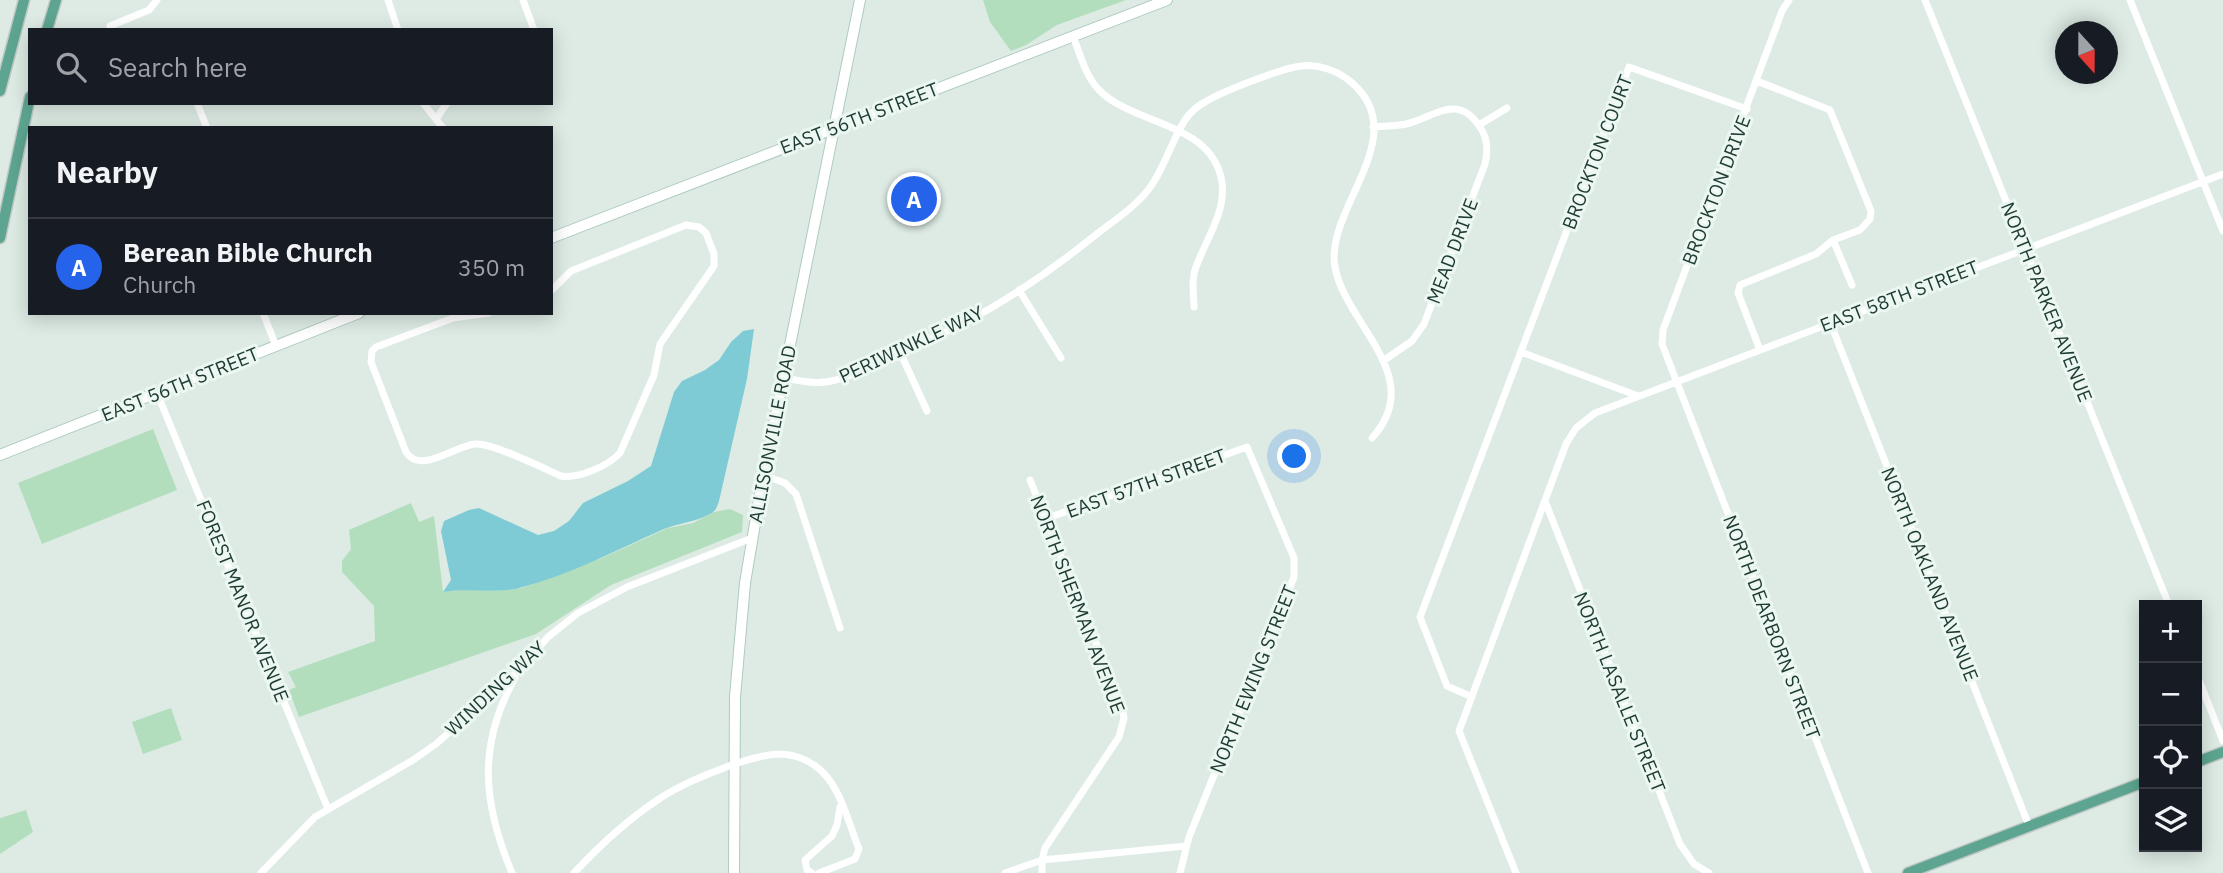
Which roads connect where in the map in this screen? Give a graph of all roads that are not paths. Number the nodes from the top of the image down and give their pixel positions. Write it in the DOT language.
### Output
graph roads {
  1 [pos="24,0"];
  2 [pos="56,0"];
  3 [pos="157,0"];
  4 [pos="388,0"];
  5 [pos="523,0"];
  6 [pos="860,0"];
  7 [pos="1167,0"];
  8 [pos="1789,0"];
  9 [pos="1925,0"];
  10 [pos="2130,0"];
  11 [pos="48,28"];
  12 [pos="110,28"];
  13 [pos="397,28"];
  14 [pos="533,28"];
  15 [pos="1073,36"];
  16 [pos="1757,81"];
  17 [pos="0,90"];
  18 [pos="28,105"];
  19 [pos="198,105"];
  20 [pos="425,105"];
  21 [pos="446,105"];
  22 [pos="1507,108"];
  23 [pos="1747,109"];
  24 [pos="436,119"];
  25 [pos="1479,125"];
  26 [pos="206,126"];
  27 [pos="441,126"];
  28 [pos="834,127"];
  29 [pos="1373,127"];
  30 [pos="1179,132"];
  31 [pos="2223,174"];
  32 [pos="2203,181"];
  33 [pos="2223,232"];
  34 [pos="553,237"];
  35 [pos="0,238"];
  36 [pos="1833,240"];
  37 [pos="2026,248"];
  38 [pos="1852,285"];
  39 [pos="553,289"];
  40 [pos="1019,290"];
  41 [pos="1194,307"];
  42 [pos="264,315"];
  43 [pos="354,315"];
  44 [pos="475,315"];
  45 [pos="1830,323"];
  46 [pos="276,346"];
  47 [pos="1760,350"];
  48 [pos="900,352"];
  49 [pos="1521,352"];
  50 [pos="1061,358"];
  51 [pos="1383,361"];
  52 [pos="782,378"];
  53 [pos="1676,382"];
  54 [pos="157,393"];
  55 [pos="1638,396"];
  56 [pos="927,411"];
  57 [pos="1372,438"];
  58 [pos="1247,447"];
  59 [pos="0,455"];
  60 [pos="763,475"];
  61 [pos="1030,480"];
  62 [pos="1545,501"];
  63 [pos="1045,519"];
  64 [pos="752,538"];
  65 [pos="2167,600"];
  66 [pos="840,628"];
  67 [pos="518,671"];
  68 [pos="2202,688"];
  69 [pos="1472,697"];
  70 [pos="2223,741"];
  71 [pos="2223,752"];
  72 [pos="2202,760"];
  73 [pos="734,765"];
  74 [pos="2139,784"];
  75 [pos="839,799"];
  76 [pos="328,809"];
  77 [pos="2029,826"];
  78 [pos="1186,846"];
  79 [pos="1042,860"];
  80 [pos="1915,872"];
  81 [pos="261,873"];
  82 [pos="512,873"];
  83 [pos="574,873"];
  84 [pos="734,873"];
  85 [pos="812,873"];
  86 [pos="819,873"];
  87 [pos="1005,873"];
  88 [pos="1042,873"];
  89 [pos="1180,873"];
  90 [pos="1516,873"];
  91 [pos="1709,873"];
  92 [pos="1868,873"];
  1 -- 17 [label="main road"];
  2 -- 11 [label="main road"];
  3 -- 12 [label="street"];
  4 -- 13 [label="street"];
  5 -- 14 [label="street"];
  6 -- 28 [label="street, ALLISONVILLE ROAD"];
  7 -- 15 [label="street, EAST 56TH STREET"];
  8 -- 16 [label="street, BROCKTON DRIVE"];
  9 -- 37 [label="street, NORTH PARKER AVENUE"];
  10 -- 32 [label="street"];
  15 -- 28 [label="street, EAST 56TH STREET"];
  15 -- 30 [label="street"];
  16 -- 23 [label="street, BROCKTON DRIVE"];
  16 -- 36 [label="street"];
  18 -- 35 [label="main road"];
  19 -- 26 [label="street"];
  20 -- 24 [label="street"];
  21 -- 24 [label="street"];
  22 -- 25 [label="street"];
  23 -- 49 [label="street, BROCKTON COURT"];
  23 -- 53 [label="street, BROCKTON DRIVE"];
  24 -- 27 [label="street"];
  25 -- 29 [label="street"];
  25 -- 51 [label="street, MEAD DRIVE"];
  28 -- 34 [label="street, EAST 56TH STREET"];
  28 -- 52 [label="street, ALLISONVILLE ROAD"];
  29 -- 30 [label="street, PERIWINKLE WAY"];
  29 -- 51 [label="street"];
  30 -- 40 [label="street, PERIWINKLE WAY"];
  30 -- 41 [label="street"];
  31 -- 32 [label="street, EAST 58TH STREET"];
  32 -- 33 [label="street"];
  32 -- 37 [label="street, EAST 58TH STREET"];
  36 -- 38 [label="street"];
  36 -- 47 [label="street"];
  37 -- 45 [label="street, EAST 58TH STREET"];
  37 -- 65 [label="street, NORTH PARKER AVENUE"];
  39 -- 44 [label="street"];
  40 -- 48 [label="street, PERIWINKLE WAY"];
  40 -- 50 [label="street"];
  42 -- 46 [label="street"];
  43 -- 46 [label="street, EAST 56TH STREET"];
  45 -- 47 [label="street, EAST 58TH STREET"];
  45 -- 77 [label="street, NORTH OAKLAND AVENUE"];
  46 -- 54 [label="street, EAST 56TH STREET"];
  47 -- 53 [label="street, EAST 58TH STREET"];
  48 -- 52 [label="street, PERIWINKLE WAY"];
  48 -- 56 [label="street"];
  49 -- 55 [label="street"];
  49 -- 69 [label="street, BROCKTON COURT"];
  51 -- 57 [label="street"];
  52 -- 60 [label="street, ALLISONVILLE ROAD"];
  53 -- 55 [label="street, EAST 58TH STREET"];
  53 -- 92 [label="street, NORTH DEARBORN STREET"];
  54 -- 59 [label="street, EAST 56TH STREET"];
  54 -- 76 [label="street, FOREST MANOR AVENUE"];
  55 -- 62 [label="street, EAST 58TH STREET"];
  58 -- 63 [label="street, EAST 57TH STREET"];
  58 -- 78 [label="street, NORTH EWING STREET"];
  60 -- 64 [label="street, ALLISONVILLE ROAD"];
  60 -- 66 [label="street"];
  61 -- 63 [label="street, NORTH SHERMAN AVENUE"];
  62 -- 69 [label="street"];
  62 -- 91 [label="street, NORTH LASALLE STREET"];
  63 -- 79 [label="street, NORTH SHERMAN AVENUE"];
  64 -- 67 [label="street, WINDING WAY"];
  64 -- 73 [label="street, ALLISONVILLE ROAD"];
  67 -- 76 [label="street, WINDING WAY"];
  67 -- 82 [label="street"];
  68 -- 70 [label="street"];
  69 -- 90 [label="street"];
  71 -- 72 [label="main road"];
  73 -- 75 [label="street"];
  73 -- 83 [label="street"];
  73 -- 84 [label="street, ALLISONVILLE ROAD"];
  74 -- 77 [label="main road"];
  75 -- 85 [label="street"];
  75 -- 86 [label="street"];
  76 -- 81 [label="street, WINDING WAY"];
  77 -- 80 [label="main road"];
  78 -- 79 [label="street"];
  78 -- 89 [label="street, NORTH EWING STREET"];
  79 -- 87 [label="street"];
  79 -- 88 [label="street, NORTH SHERMAN AVENUE"];
}
